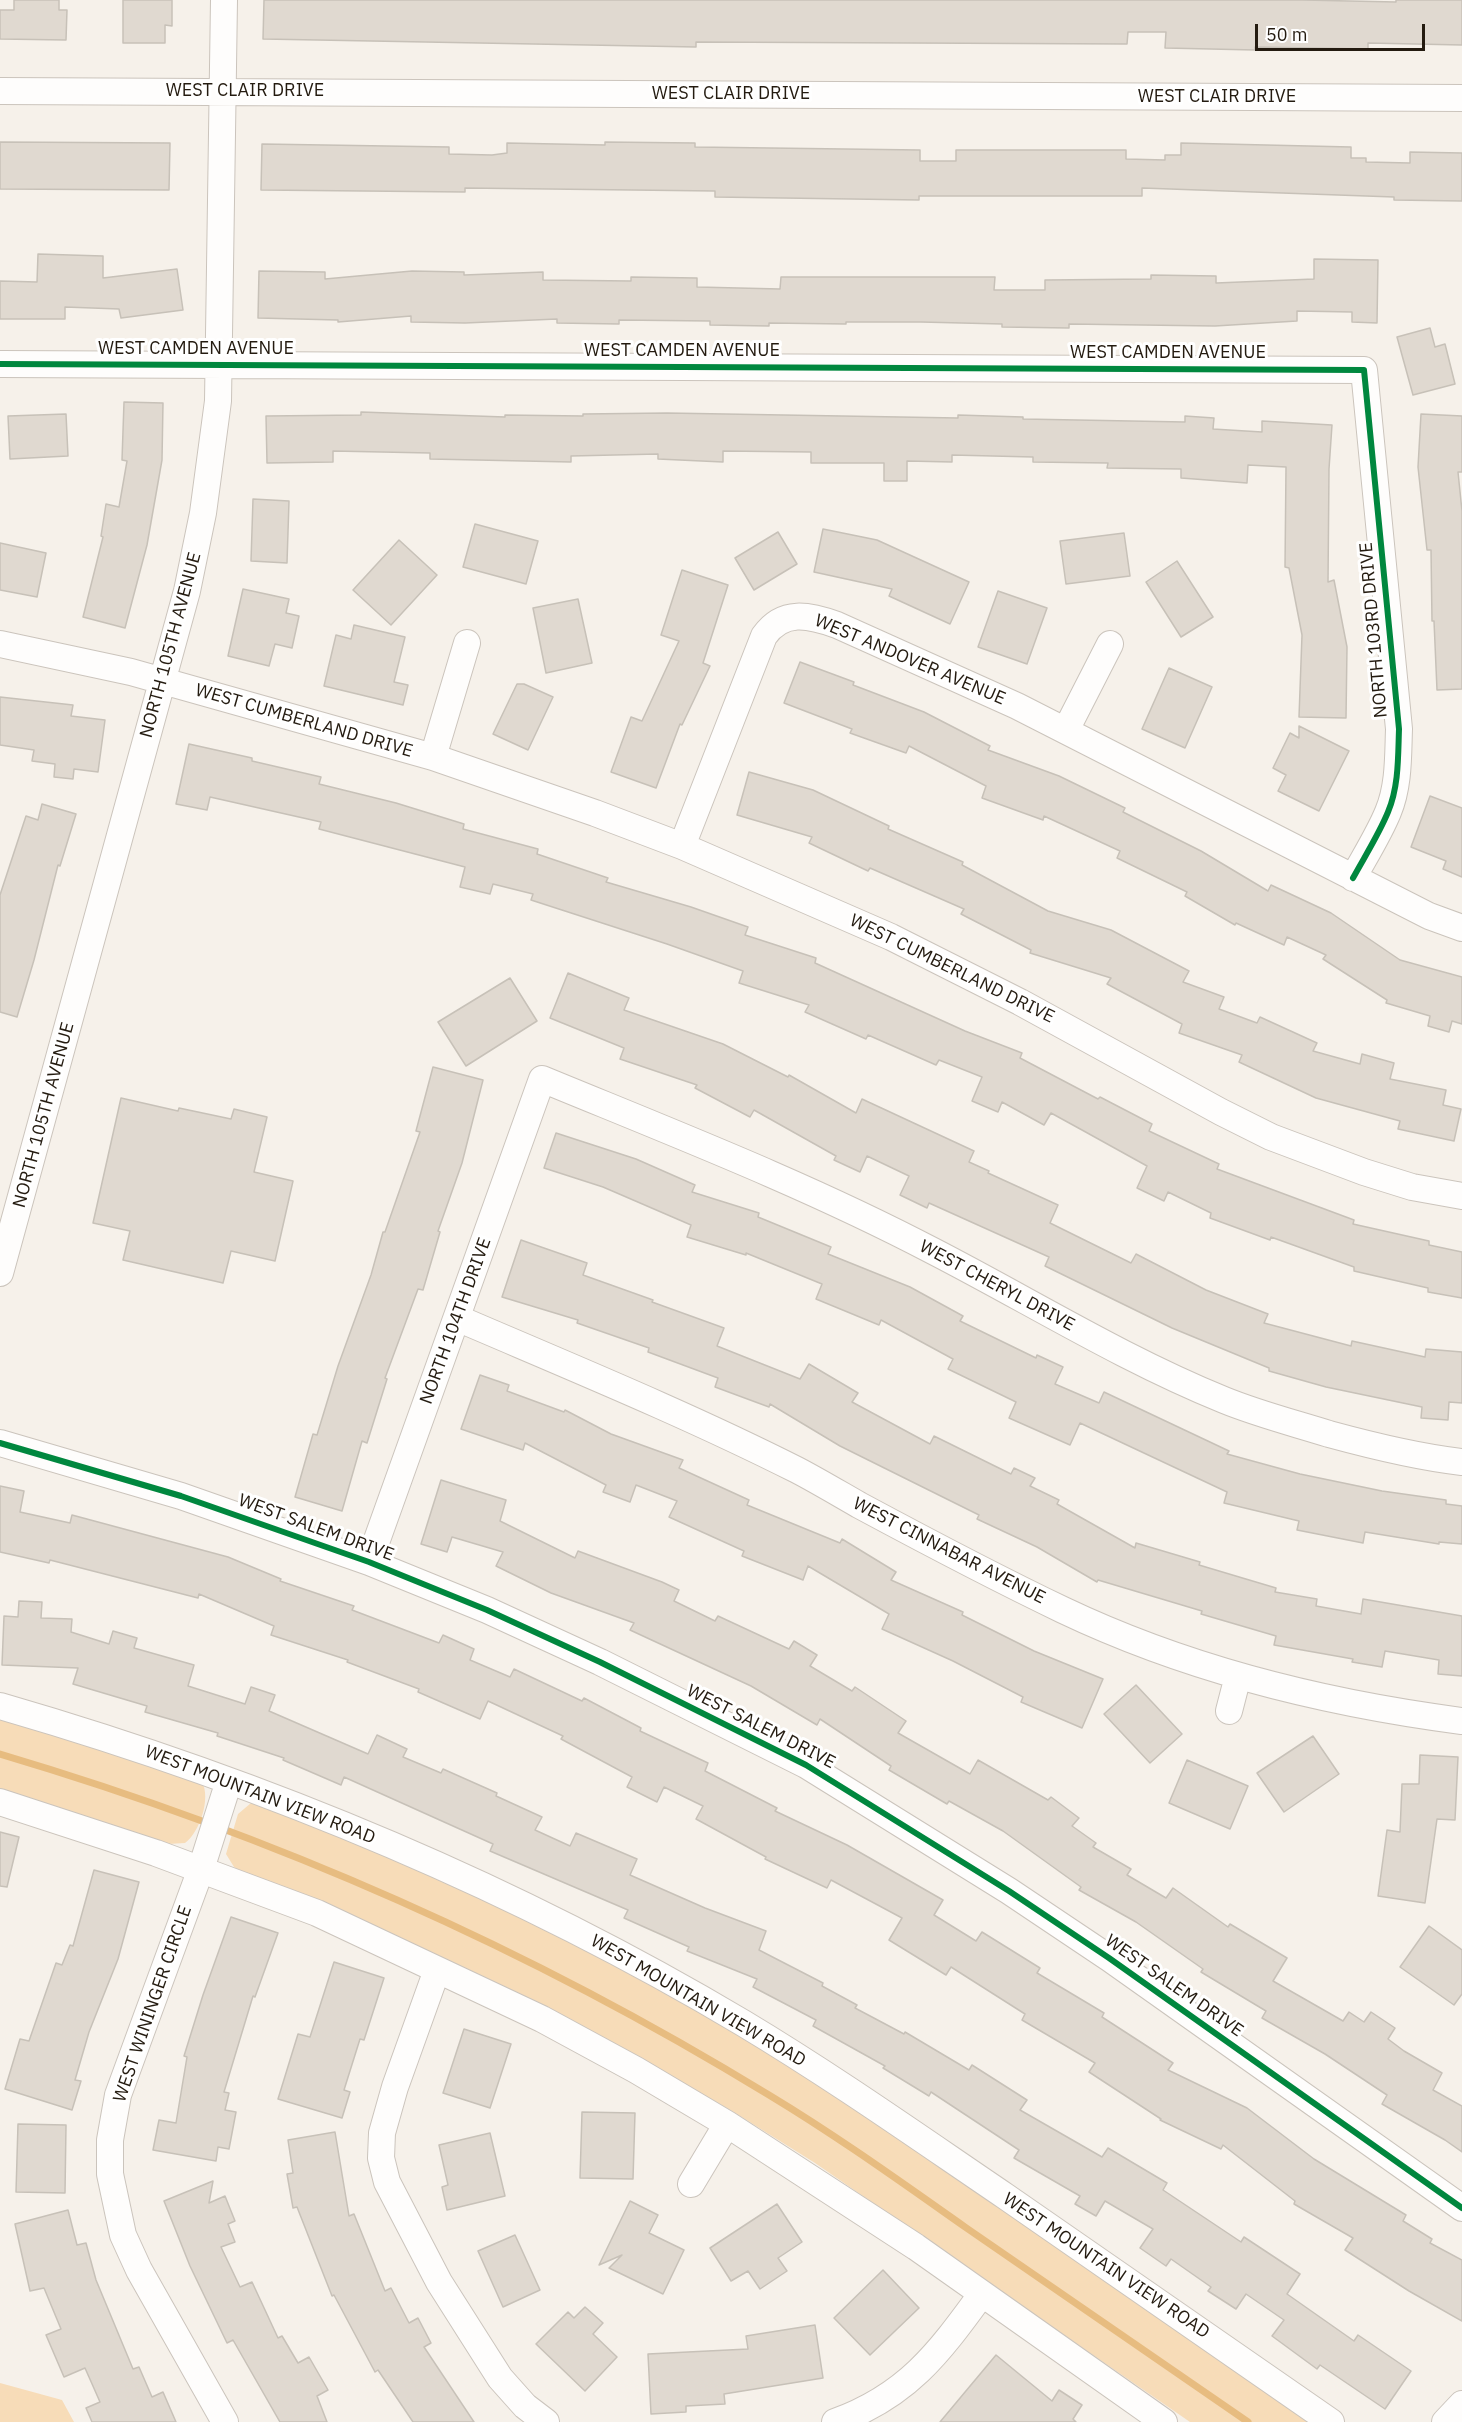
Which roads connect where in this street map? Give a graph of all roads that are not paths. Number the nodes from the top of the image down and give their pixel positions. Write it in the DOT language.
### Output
graph roads {
  1 [pos="224,0"];
  2 [pos="0,91"];
  3 [pos="222,91"];
  4 [pos="1462,98"];
  5 [pos="220,363"];
  6 [pos="0,364"];
  7 [pos="1364,370"];
  8 [pos="466,643"];
  9 [pos="0,644"];
  10 [pos="1110,644"];
  11 [pos="162,681"];
  12 [pos="1066,730"];
  13 [pos="433,757"];
  14 [pos="682,846"];
  15 [pos="1353,878"];
  16 [pos="1462,928"];
  17 [pos="542,1079"];
  18 [pos="1462,1196"];
  19 [pos="0,1273"];
  20 [pos="457,1318"];
  21 [pos="0,1443"];
  22 [pos="1462,1462"];
  23 [pos="369,1562"];
  24 [pos="1238,1676"];
  25 [pos="0,1706"];
  26 [pos="1229,1711"];
  27 [pos="1462,1721"];
  28 [pos="229,1780"];
  29 [pos="0,1802"];
  30 [pos="201,1869"];
  31 [pos="437,1970"];
  32 [pos="727,2124"];
  33 [pos="691,2184"];
  34 [pos="1462,2208"];
  35 [pos="981,2295"];
  36 [pos="1462,2404"];
  37 [pos="225,2422"];
  38 [pos="546,2422"];
  39 [pos="835,2422"];
  40 [pos="1164,2422"];
  41 [pos="1332,2422"];
  42 [pos="1445,2422"];
  1 -- 3 [label="street, NORTH 105TH AVENUE"];
  2 -- 3 [label="street, WEST CLAIR DRIVE"];
  3 -- 4 [label="street, WEST CLAIR DRIVE"];
  3 -- 5 [label="street, NORTH 105TH AVENUE"];
  5 -- 6 [label="street, WEST CAMDEN AVENUE"];
  5 -- 7 [label="street, WEST CAMDEN AVENUE"];
  5 -- 11 [label="street, NORTH 105TH AVENUE"];
  7 -- 15 [label="street, NORTH 103RD DRIVE"];
  8 -- 13 [label="street, WEST CUMBERLAND DRIVE"];
  9 -- 11 [label="street, WEST CUMBERLAND DRIVE"];
  10 -- 12 [label="street"];
  11 -- 13 [label="street, WEST CUMBERLAND DRIVE"];
  11 -- 19 [label="street, NORTH 105TH AVENUE"];
  12 -- 14 [label="street, WEST ANDOVER AVENUE"];
  12 -- 15 [label="street, WEST ANDOVER AVENUE"];
  13 -- 14 [label="street, WEST CUMBERLAND DRIVE"];
  14 -- 18 [label="street, WEST CUMBERLAND DRIVE"];
  15 -- 16 [label="street, WEST ANDOVER AVENUE"];
  17 -- 20 [label="street, NORTH 104TH DRIVE"];
  17 -- 22 [label="street, WEST CHERYL DRIVE"];
  20 -- 23 [label="street, NORTH 104TH DRIVE"];
  20 -- 24 [label="street, WEST CINNABAR AVENUE"];
  21 -- 23 [label="street, WEST SALEM DRIVE"];
  23 -- 34 [label="street, WEST SALEM DRIVE"];
  24 -- 26 [label="street"];
  24 -- 27 [label="street, WEST CINNABAR AVENUE"];
  25 -- 28 [label="street, WEST MOUNTAIN VIEW ROAD"];
  28 -- 30 [label="street, WEST WININGER CIRCLE"];
  28 -- 41 [label="street, WEST MOUNTAIN VIEW ROAD"];
  29 -- 30 [label="street"];
  30 -- 31 [label="street"];
  30 -- 37 [label="street, WEST WININGER CIRCLE"];
  31 -- 32 [label="street"];
  31 -- 38 [label="street"];
  32 -- 33 [label="street"];
  32 -- 35 [label="street"];
  35 -- 39 [label="street"];
  35 -- 40 [label="street"];
  36 -- 42 [label="street"];
}
